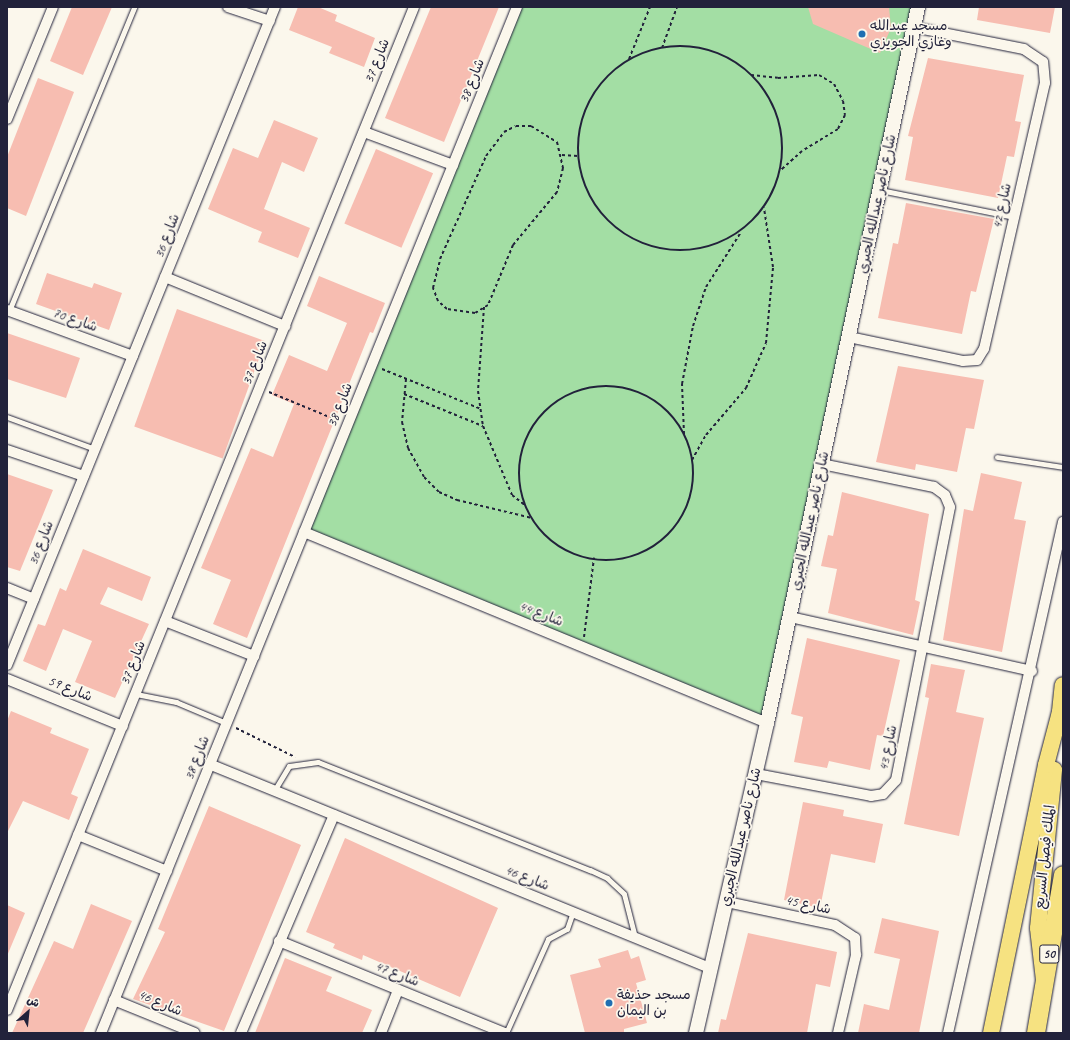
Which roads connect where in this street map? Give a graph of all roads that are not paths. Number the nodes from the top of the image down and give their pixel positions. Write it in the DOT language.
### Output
graph roads {
  1 [pos="53,7"];
  2 [pos="134,7"];
  3 [pos="228,7"];
  4 [pos="275,7"];
  5 [pos="414,7"];
  6 [pos="516,7"];
  7 [pos="918,7"];
  8 [pos="270,21"];
  9 [pos="913,26"];
  10 [pos="7,120"];
  11 [pos="364,132"];
  12 [pos="453,165"];
  13 [pos="880,190"];
  14 [pos="1014,217"];
  15 [pos="165,277"];
  16 [pos="8,311"];
  17 [pos="285,326"];
  18 [pos="849,338"];
  19 [pos="133,356"];
  20 [pos="7,417"];
  21 [pos="95,449"];
  22 [pos="7,450"];
  23 [pos="997,457"];
  24 [pos="822,464"];
  25 [pos="1063,467"];
  26 [pos="84,476"];
  27 [pos="1063,522"];
  28 [pos="304,532"];
  29 [pos="7,588"];
  30 [pos="34,599"];
  31 [pos="790,617"];
  32 [pos="165,621"];
  33 [pos="923,647"];
  34 [pos="254,656"];
  35 [pos="7,665"];
  36 [pos="1032,671"];
  37 [pos="7,679"];
  38 [pos="1063,685"];
  39 [pos="136,694"];
  40 [pos="1060,712"];
  41 [pos="226,723"];
  42 [pos="767,723"];
  43 [pos="123,726"];
  44 [pos="209,764"];
  45 [pos="756,774"];
  46 [pos="274,791"];
  47 [pos="334,815"];
  48 [pos="78,835"];
  49 [pos="167,871"];
  50 [pos="1063,875"];
  51 [pos="727,902"];
  52 [pos="573,912"];
  53 [pos="635,937"];
  54 [pos="278,941"];
  55 [pos="710,968"];
  56 [pos="1045,980"];
  57 [pos="398,990"];
  58 [pos="114,1000"];
  59 [pos="7,1010"];
  60 [pos="101,1033"];
  61 [pos="195,1033"];
  62 [pos="241,1033"];
  63 [pos="381,1033"];
  64 [pos="505,1033"];
  65 [pos="696,1033"];
  66 [pos="838,1033"];
  67 [pos="948,1033"];
  68 [pos="991,1033"];
  69 [pos="1036,1033"];
  1 -- 10 [label="street"];
  2 -- 16 [label="lane"];
  3 -- 8 [label="street"];
  4 -- 8 [label="street, شارع 36"];
  5 -- 11 [label="street, شارع 37"];
  6 -- 12 [label="street, شارع 38"];
  7 -- 9 [label="street, شارع ناصر عبدالله الجبري"];
  8 -- 15 [label="street, شارع 36"];
  9 -- 13 [label="street, شارع ناصر عبدالله الجبري"];
  9 -- 14 [label="street, شارع 42"];
  11 -- 12 [label="street"];
  11 -- 17 [label="street, شارع 37"];
  12 -- 28 [label="street, شارع 38"];
  13 -- 14 [label="lane"];
  13 -- 18 [label="street, شارع ناصر عبدالله الجبري"];
  14 -- 18 [label="street, شارع 42"];
  15 -- 17 [label="street"];
  15 -- 19 [label="street, شارع 36"];
  16 -- 19 [label="street, شارع 70"];
  17 -- 32 [label="street, شارع 37"];
  18 -- 24 [label="street, شارع ناصر عبدالله الجبري"];
  19 -- 21 [label="street, شارع 36"];
  20 -- 21 [label="lane"];
  21 -- 26 [label="street, شارع 36"];
  22 -- 26 [label="street"];
  23 -- 25 [label="lane"];
  24 -- 31 [label="street, شارع ناصر عبدالله الجبري"];
  24 -- 33 [label="street, شارع 43"];
  26 -- 30 [label="street, شارع 36"];
  27 -- 36 [label="street"];
  28 -- 34 [label="street, شارع 38"];
  28 -- 42 [label="street, شارع 44"];
  29 -- 30 [label="street"];
  30 -- 35 [label="street, شارع 36"];
  31 -- 33 [label="street"];
  31 -- 42 [label="street, شارع ناصر عبدالله الجبري"];
  32 -- 34 [label="street"];
  32 -- 39 [label="street, شارع 37"];
  33 -- 36 [label="street"];
  33 -- 45 [label="street, شارع 43"];
  34 -- 41 [label="street, شارع 38"];
  36 -- 67 [label="street"];
  37 -- 43 [label="street, شارع 59"];
  38 -- 40 [label="main road, الملك فيصل السريع"];
  39 -- 41 [label="lane"];
  39 -- 43 [label="street, شارع 37"];
  40 -- 56 [label="main road, الملك فيصل السريع"];
  40 -- 68 [label="main road"];
  41 -- 44 [label="street, شارع 38"];
  42 -- 45 [label="street, شارع ناصر عبدالله الجبري"];
  43 -- 48 [label="street, شارع 37"];
  44 -- 46 [label="street, شارع 46"];
  44 -- 49 [label="street, شارع 38"];
  45 -- 51 [label="street, شارع ناصر عبدالله الجبري"];
  46 -- 47 [label="street, شارع 46"];
  46 -- 53 [label="lane"];
  47 -- 52 [label="street, شارع 46"];
  47 -- 54 [label="street"];
  48 -- 49 [label="street"];
  48 -- 59 [label="street, شارع 37"];
  49 -- 58 [label="street, شارع 38"];
  50 -- 56 [label="highway, الملك فيصل السريع / 50"];
  51 -- 55 [label="street, شارع ناصر عبدالله الجبري"];
  51 -- 66 [label="street, شارع 45"];
  52 -- 53 [label="street, شارع 46"];
  52 -- 64 [label="lane"];
  53 -- 55 [label="street, شارع 46"];
  54 -- 57 [label="street, شارع 47"];
  54 -- 62 [label="street"];
  55 -- 65 [label="street, شارع ناصر عبدالله الجبري"];
  56 -- 69 [label="highway, الملك فيصل السريع / 50"];
  57 -- 63 [label="street"];
  57 -- 64 [label="street, شارع 47"];
  58 -- 60 [label="street, شارع 38"];
  58 -- 61 [label="street, شارع 46"];
}
